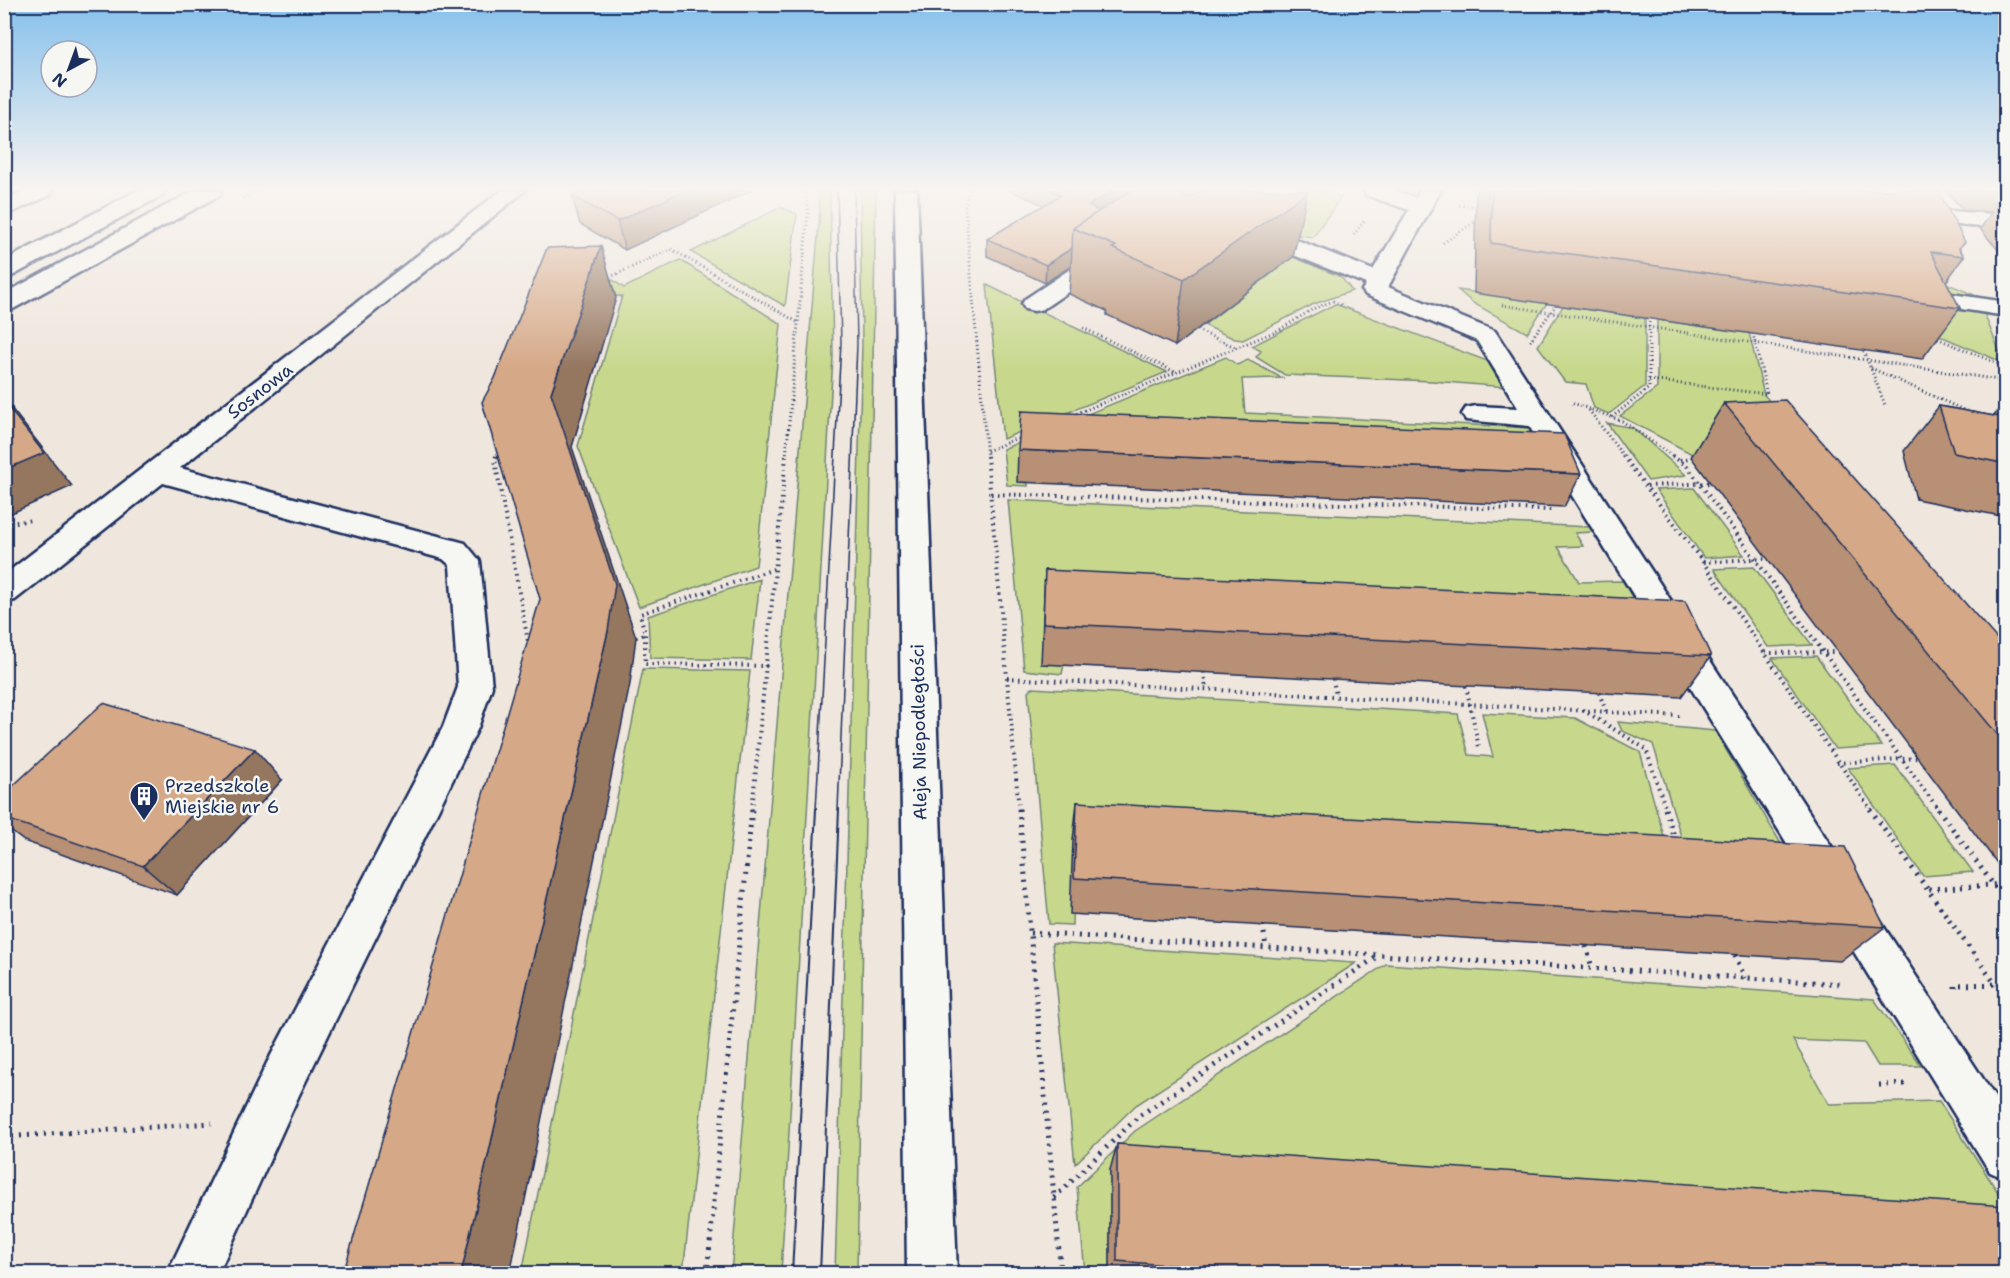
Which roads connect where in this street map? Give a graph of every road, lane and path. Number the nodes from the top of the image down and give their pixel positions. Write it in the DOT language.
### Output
graph roads {
  1 [pos="44,250"];
  2 [pos="103,250"];
  3 [pos="440,250"];
  4 [pos="670,250"];
  5 [pos="672,250"];
  6 [pos="805,250"];
  7 [pos="907,250"];
  8 [pos="969,250"];
  9 [pos="1115,250"];
  10 [pos="1302,250"];
  11 [pos="1397,250"];
  12 [pos="1409,250"];
  13 [pos="1433,250"];
  14 [pos="4,271"];
  15 [pos="1379,281"];
  16 [pos="599,283"];
  17 [pos="1342,298"];
  18 [pos="1938,299"];
  19 [pos="4,304"];
  20 [pos="1034,304"];
  21 [pos="1497,304"];
  22 [pos="1556,305"];
  23 [pos="2006,309"];
  24 [pos="1551,312"];
  25 [pos="1649,319"];
  26 [pos="799,323"];
  27 [pos="1649,327"];
  28 [pos="1083,328"];
  29 [pos="1197,330"];
  30 [pos="1753,334"];
  31 [pos="1931,335"];
  32 [pos="1756,343"];
  33 [pos="1236,347"];
  34 [pos="1524,350"];
  35 [pos="1864,351"];
  36 [pos="1868,360"];
  37 [pos="2006,367"];
  38 [pos="1871,368"];
  39 [pos="1175,373"];
  40 [pos="1649,380"];
  41 [pos="2006,381"];
  42 [pos="1566,401"];
  43 [pos="1885,405"];
  44 [pos="1589,409"];
  45 [pos="1969,412"];
  46 [pos="1476,414"];
  47 [pos="1612,417"];
  48 [pos="1538,418"];
  49 [pos="1064,419"];
  50 [pos="1031,432"];
  51 [pos="499,450"];
  52 [pos="987,451"];
  53 [pos="1701,456"];
  54 [pos="1679,461"];
  55 [pos="158,472"];
  56 [pos="1699,483"];
  57 [pos="1710,483"];
  58 [pos="1647,486"];
  59 [pos="991,494"];
  60 [pos="1553,510"];
  61 [pos="1768,558"];
  62 [pos="1755,560"];
  63 [pos="1703,562"];
  64 [pos="774,569"];
  65 [pos="4,592"];
  66 [pos="645,634"];
  67 [pos="636,637"];
  68 [pos="1823,652"];
  69 [pos="1837,652"];
  70 [pos="1765,653"];
  71 [pos="531,657"];
  72 [pos="766,666"];
  73 [pos="1204,672"];
  74 [pos="1007,678"];
  75 [pos="1333,679"];
  76 [pos="1466,686"];
  77 [pos="1206,689"];
  78 [pos="1599,693"];
  79 [pos="1336,696"];
  80 [pos="1471,704"];
  81 [pos="1582,710"];
  82 [pos="1606,712"];
  83 [pos="1683,716"];
  84 [pos="1479,747"];
  85 [pos="1917,758"];
  86 [pos="1901,759"];
  87 [pos="1837,763"];
  88 [pos="1677,844"];
  89 [pos="2006,884"];
  90 [pos="1993,885"];
  91 [pos="1929,889"];
  92 [pos="2006,902"];
  93 [pos="1263,926"];
  94 [pos="1030,933"];
  95 [pos="1586,946"];
  96 [pos="1266,948"];
  97 [pos="1378,955"];
  98 [pos="1735,955"];
  99 [pos="1592,968"];
  100 [pos="1745,978"];
  101 [pos="1847,984"];
  102 [pos="1996,984"];
  103 [pos="2006,984"];
  104 [pos="1955,985"];
  105 [pos="264,1120"];
  106 [pos="4,1137"];
  107 [pos="2006,1156"];
  108 [pos="1054,1198"];
  109 [pos="352,1254"];
  110 [pos="192,1274"];
  111 [pos="341,1274"];
  112 [pos="707,1274"];
  113 [pos="932,1274"];
  114 [pos="1061,1274"];
  1 -- 14 [label="street"];
  2 -- 19 [label="street"];
  3 -- 55 [label="street, Sosnowa"];
  4 -- 16 [label="path"];
  5 -- 26 [label="path"];
  6 -- 26 [label="path"];
  7 -- 113 [label="street, Aleja Niepodległości"];
  8 -- 52 [label="path"];
  9 -- 20 [label="street"];
  10 -- 15 [label="street"];
  11 -- 15 [label="street"];
  12 -- 13 [label="path"];
  15 -- 48 [label="street"];
  17 -- 33 [label="path"];
  18 -- 23 [label="street"];
  21 -- 24 [label="path"];
  22 -- 24 [label="path"];
  24 -- 27 [label="path"];
  24 -- 34 [label="path"];
  25 -- 27 [label="path"];
  26 -- 64 [label="path"];
  27 -- 32 [label="path"];
  27 -- 40 [label="path"];
  28 -- 39 [label="path"];
  29 -- 33 [label="path"];
  30 -- 32 [label="path"];
  31 -- 37 [label="path"];
  32 -- 36 [label="path"];
  32 -- 40 [label="path"];
  33 -- 39 [label="path"];
  35 -- 36 [label="path"];
  36 -- 38 [label="path"];
  36 -- 41 [label="path"];
  38 -- 43 [label="path"];
  38 -- 45 [label="path"];
  39 -- 49 [label="path"];
  40 -- 47 [label="path"];
  42 -- 44 [label="path"];
  44 -- 47 [label="path"];
  44 -- 58 [label="path"];
  46 -- 48 [label="street"];
  47 -- 54 [label="path"];
  48 -- 107 [label="street"];
  50 -- 52 [label="path"];
  51 -- 71 [label="path"];
  52 -- 59 [label="path"];
  53 -- 54 [label="path"];
  54 -- 56 [label="path"];
  55 -- 65 [label="street, Sosnowa"];
  55 -- 105 [label="street"];
  56 -- 57 [label="path"];
  56 -- 58 [label="path"];
  56 -- 62 [label="path"];
  58 -- 63 [label="path"];
  59 -- 60 [label="path"];
  59 -- 74 [label="path"];
  61 -- 62 [label="path"];
  62 -- 63 [label="path"];
  62 -- 68 [label="path"];
  63 -- 70 [label="path"];
  64 -- 66 [label="path"];
  64 -- 72 [label="path"];
  66 -- 67 [label="path"];
  66 -- 72 [label="path"];
  68 -- 69 [label="path"];
  68 -- 70 [label="path"];
  68 -- 86 [label="path"];
  70 -- 87 [label="path"];
  72 -- 112 [label="path"];
  73 -- 77 [label="path"];
  74 -- 77 [label="path"];
  74 -- 94 [label="path"];
  75 -- 79 [label="path"];
  76 -- 80 [label="path"];
  77 -- 79 [label="path"];
  78 -- 82 [label="path"];
  79 -- 80 [label="path"];
  80 -- 81 [label="path"];
  80 -- 84 [label="path"];
  81 -- 82 [label="path"];
  81 -- 88 [label="path"];
  82 -- 83 [label="path"];
  85 -- 86 [label="path"];
  86 -- 87 [label="path"];
  86 -- 90 [label="path"];
  87 -- 91 [label="path"];
  89 -- 90 [label="path"];
  90 -- 91 [label="path"];
  90 -- 92 [label="path"];
  91 -- 102 [label="path"];
  93 -- 96 [label="path"];
  94 -- 96 [label="path"];
  94 -- 108 [label="path"];
  95 -- 99 [label="path"];
  96 -- 97 [label="path"];
  97 -- 99 [label="path"];
  97 -- 108 [label="path"];
  98 -- 100 [label="path"];
  99 -- 100 [label="path"];
  100 -- 101 [label="path"];
  102 -- 103 [label="path"];
  102 -- 104 [label="path"];
  105 -- 106 [label="path"];
  105 -- 110 [label="street"];
  108 -- 114 [label="path"];
  109 -- 111 [label="path"];
}
